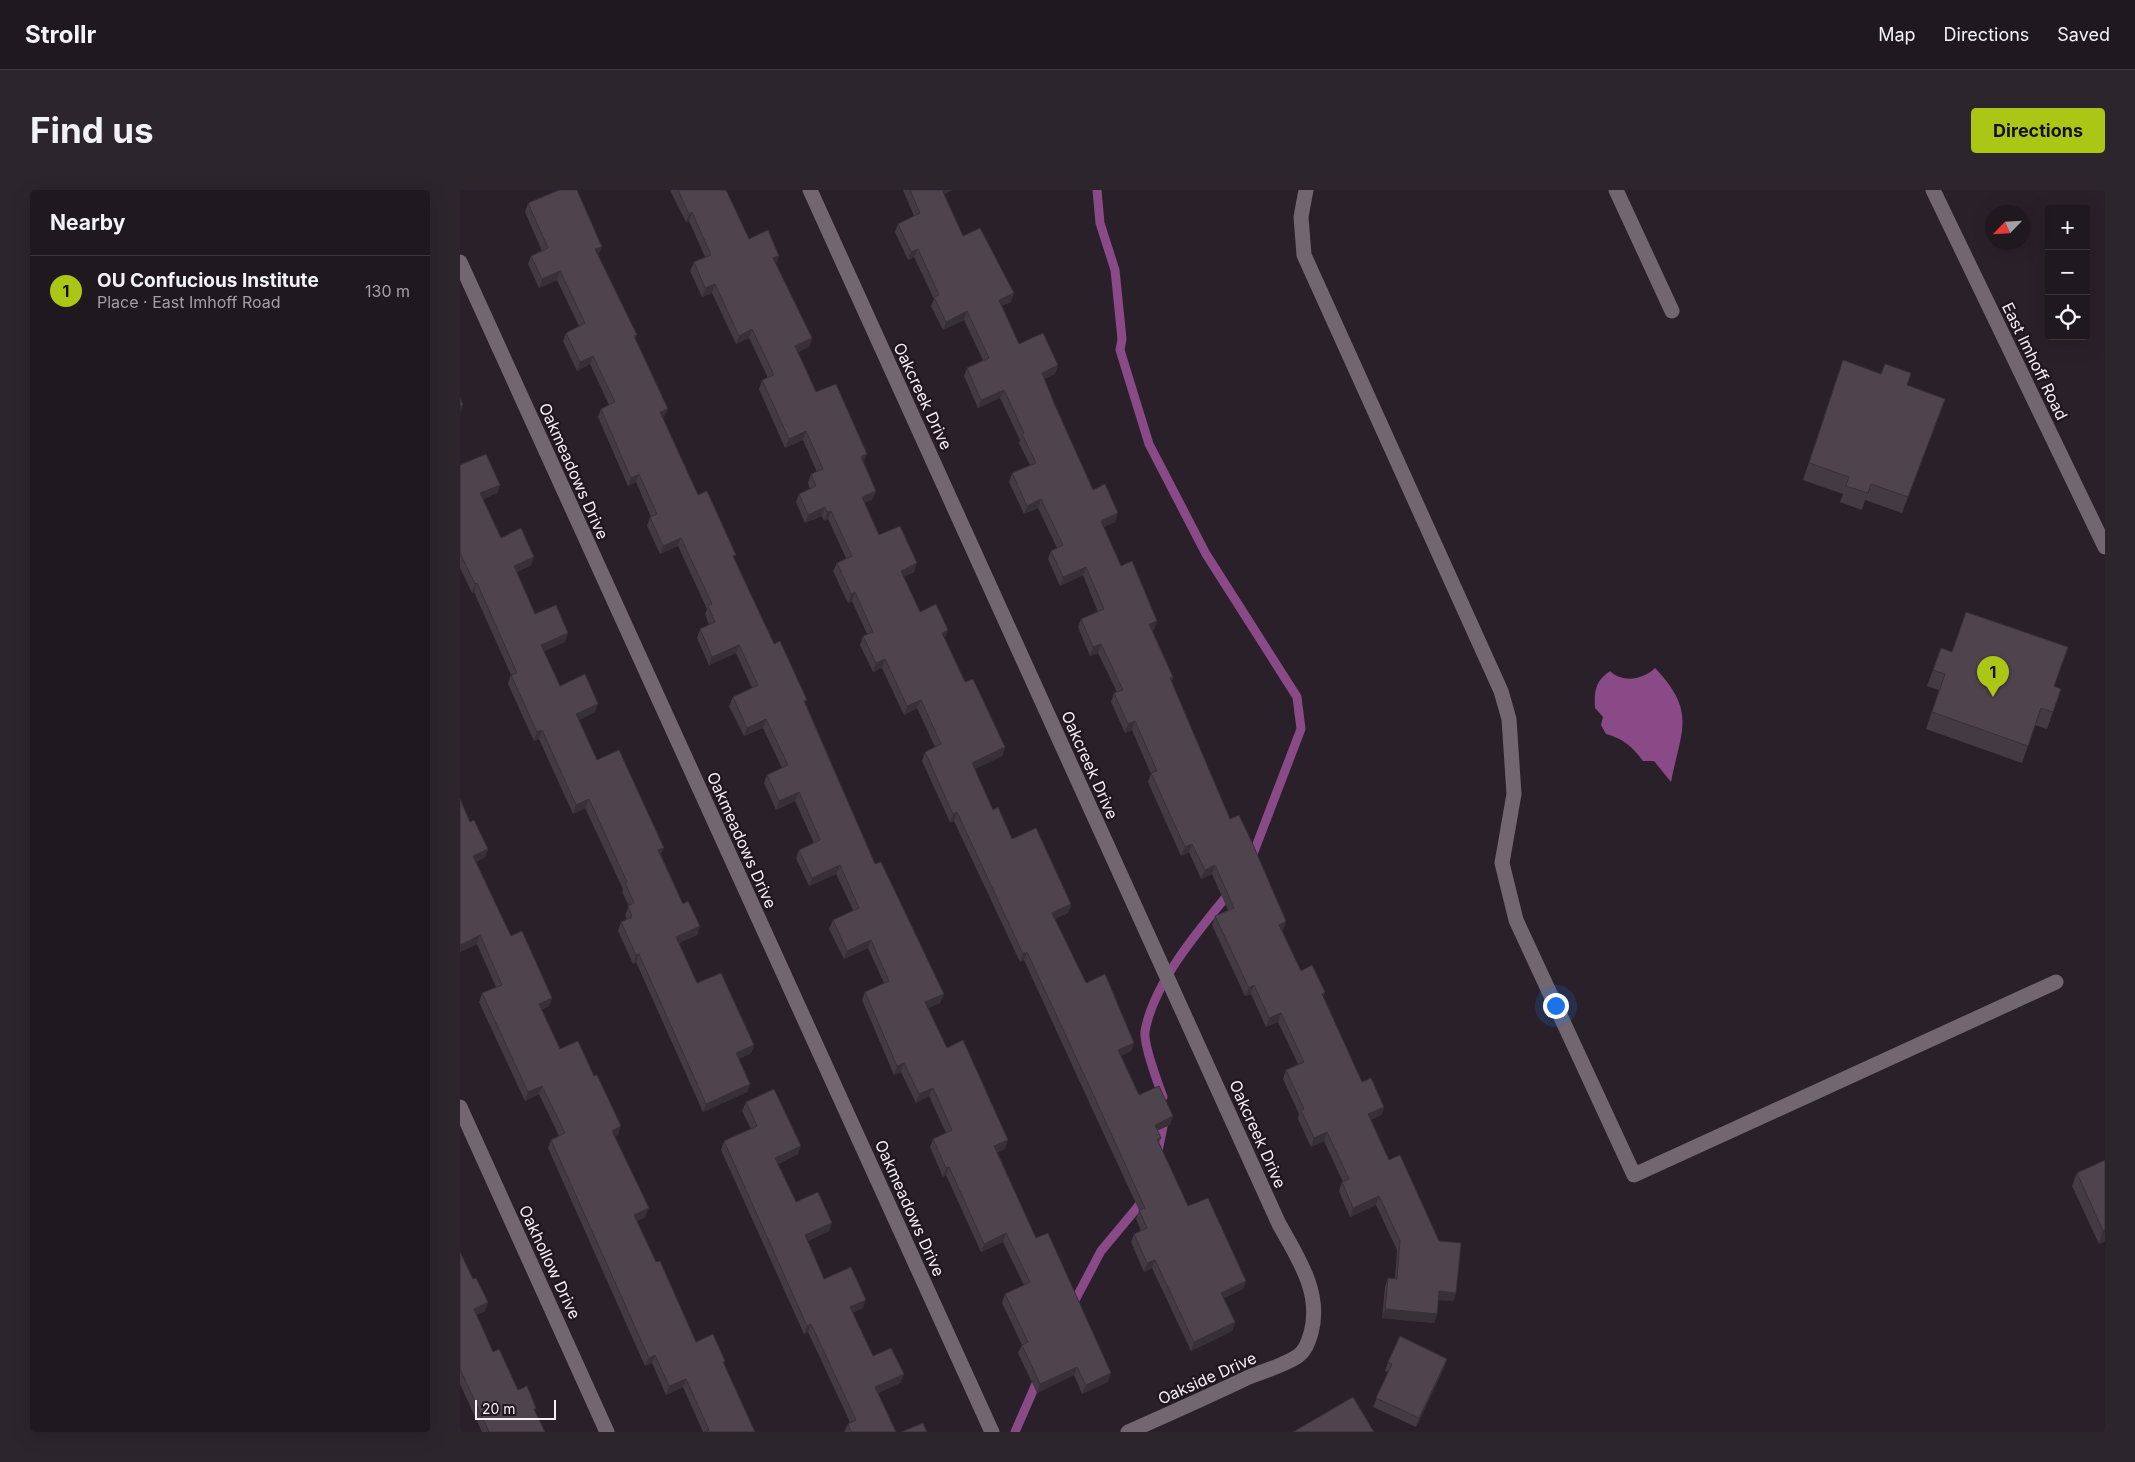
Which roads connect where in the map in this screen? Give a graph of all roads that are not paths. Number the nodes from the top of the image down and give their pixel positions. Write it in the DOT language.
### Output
graph roads {
  1 [pos="810,190"];
  2 [pos="1306,190"];
  3 [pos="1616,190"];
  4 [pos="1933,190"];
  5 [pos="460,262"];
  6 [pos="1672,311"];
  7 [pos="2105,547"];
  8 [pos="2056,982"];
  9 [pos="460,1107"];
  10 [pos="1299,1355"];
  11 [pos="607,1432"];
  12 [pos="992,1432"];
  13 [pos="1128,1432"];
  1 -- 10 [label="street, Oakcreek Drive"];
  2 -- 8 [label="street"];
  3 -- 6 [label="street"];
  4 -- 7 [label="street, East Imhoff Road"];
  5 -- 12 [label="street, Oakmeadows Drive"];
  9 -- 11 [label="street, Oakhollow Drive"];
  10 -- 13 [label="street, Oakside Drive"];
}
